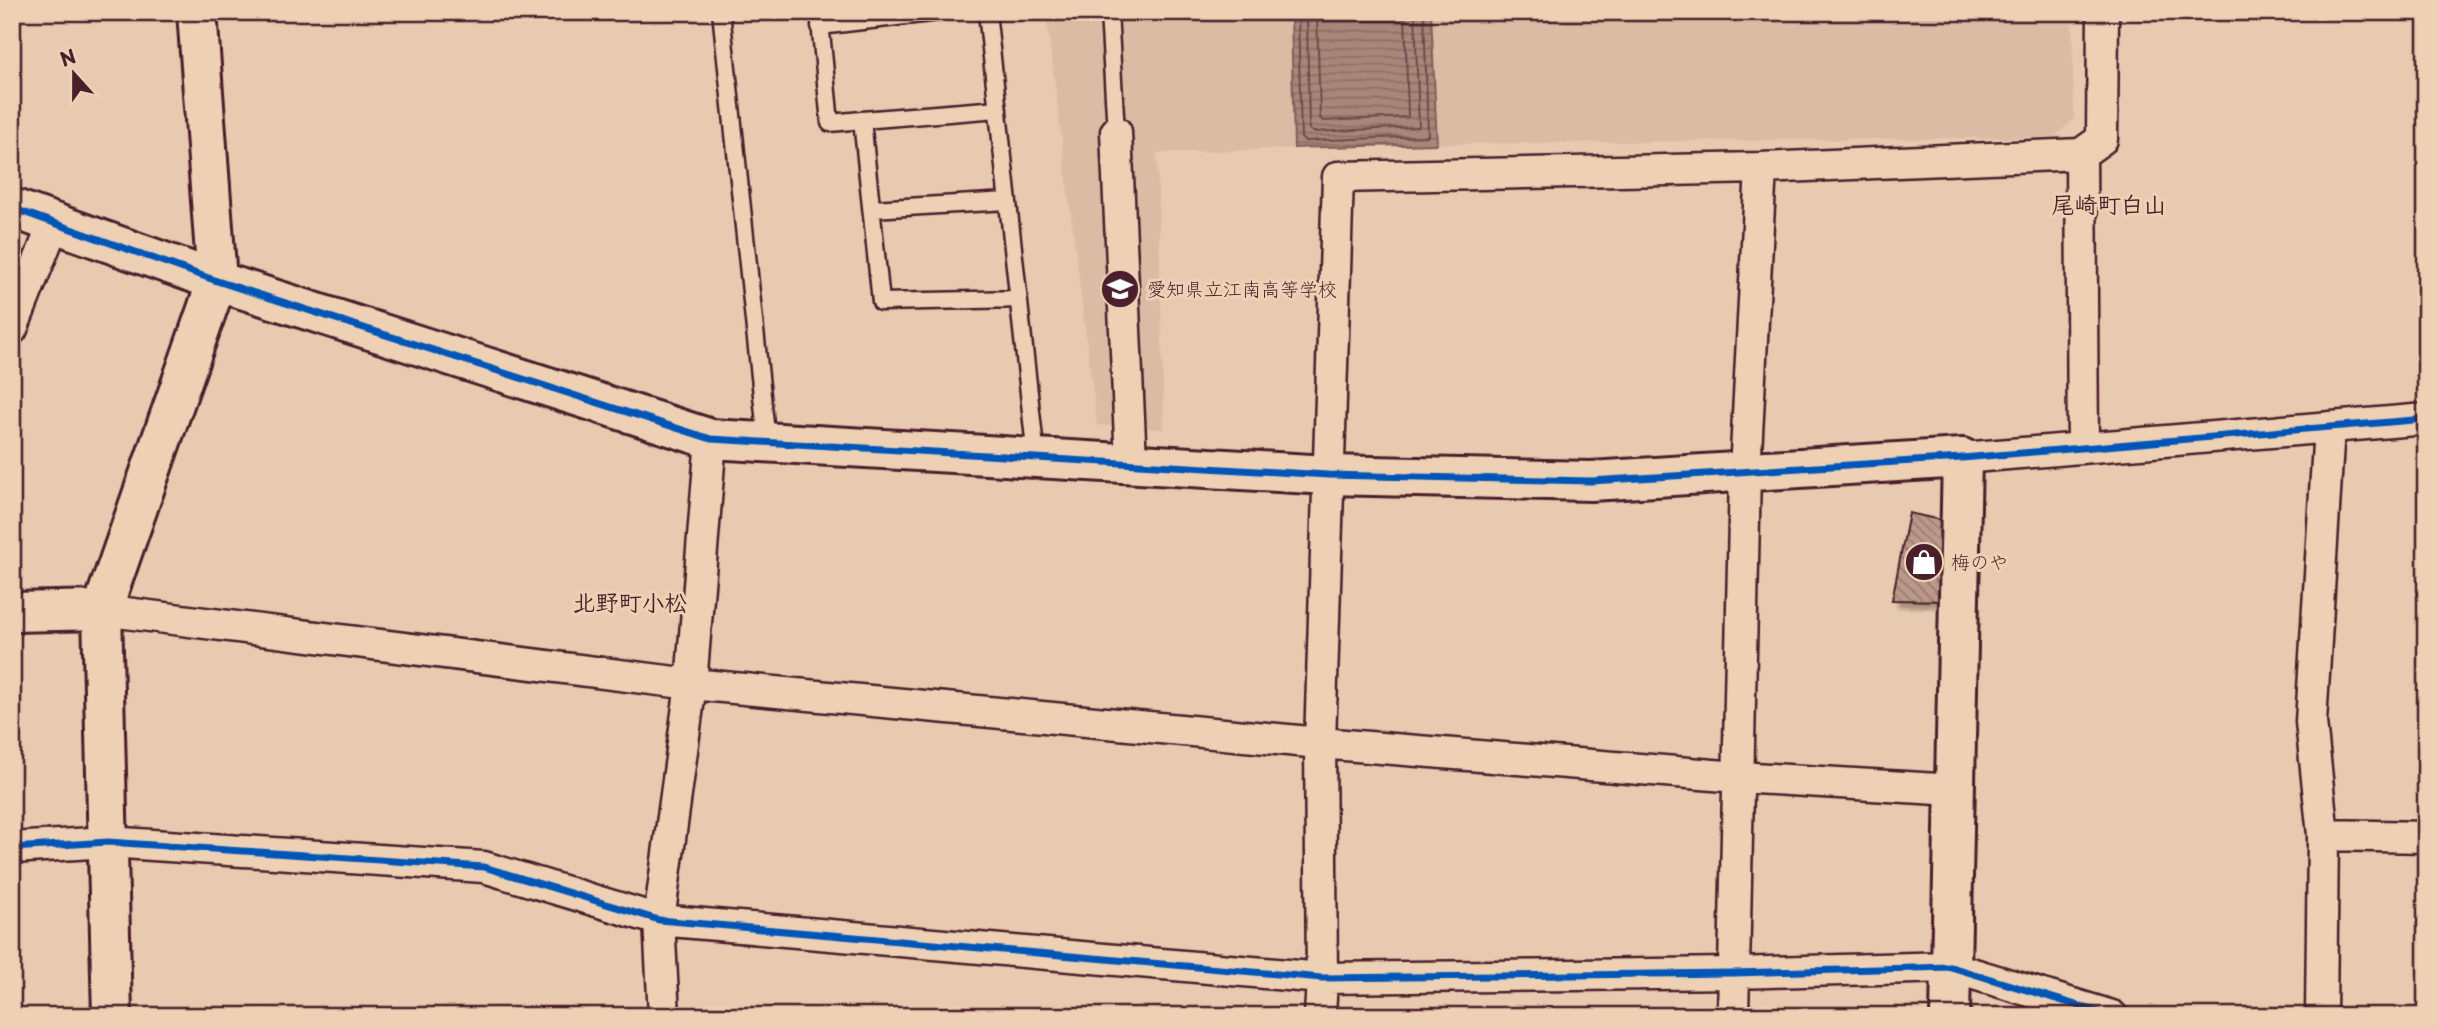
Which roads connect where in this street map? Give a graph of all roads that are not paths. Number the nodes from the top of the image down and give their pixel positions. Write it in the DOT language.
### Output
graph roads {
  1 [pos="197,12"];
  2 [pos="721,12"];
  3 [pos="939,12"];
  4 [pos="988,12"];
  5 [pos="1109,12"];
  6 [pos="2103,12"];
  7 [pos="819,19"];
  8 [pos="998,109"];
  9 [pos="862,120"];
  10 [pos="1116,132"];
  11 [pos="2081,154"];
  12 [pos="1761,168"];
  13 [pos="1008,201"];
  14 [pos="12,208"];
  15 [pos="872,209"];
  16 [pos="54,223"];
  17 [pos="216,281"];
  18 [pos="1018,299"];
  19 [pos="12,329"];
  20 [pos="2426,419"];
  21 [pos="2329,427"];
  22 [pos="711,439"];
  23 [pos="767,442"];
  24 [pos="2083,447"];
  25 [pos="1036,457"];
  26 [pos="1962,457"];
  27 [pos="1131,462"];
  28 [pos="1745,472"];
  29 [pos="1328,475"];
  30 [pos="102,610"];
  31 [pos="12,612"];
  32 [pos="691,684"];
  33 [pos="1320,743"];
  34 [pos="1738,777"];
  35 [pos="1955,790"];
  36 [pos="2323,835"];
  37 [pos="2426,837"];
  38 [pos="108,842"];
  39 [pos="12,848"];
  40 [pos="659,920"];
  41 [pos="1951,967"];
  42 [pos="1734,973"];
  43 [pos="1322,978"];
  44 [pos="112,1016"];
  45 [pos="664,1016"];
  46 [pos="1320,1016"];
  47 [pos="1733,1016"];
  48 [pos="1950,1016"];
  49 [pos="2112,1016"];
  50 [pos="2321,1016"];
  1 -- 17 [label="street"];
  2 -- 23 [label="lane"];
  3 -- 7 [label="lane"];
  4 -- 8 [label="lane"];
  5 -- 10 [label="lane"];
  6 -- 11 [label="street"];
  7 -- 9 [label="lane"];
  8 -- 9 [label="lane"];
  8 -- 13 [label="lane"];
  9 -- 15 [label="lane"];
  10 -- 27 [label="street"];
  11 -- 12 [label="street"];
  11 -- 24 [label="street"];
  12 -- 28 [label="street"];
  12 -- 29 [label="street"];
  13 -- 15 [label="lane"];
  13 -- 18 [label="lane"];
  14 -- 16 [label="street"];
  15 -- 18 [label="lane"];
  16 -- 17 [label="street"];
  16 -- 19 [label="street"];
  17 -- 22 [label="street"];
  17 -- 30 [label="street"];
  18 -- 25 [label="lane"];
  20 -- 21 [label="street"];
  21 -- 24 [label="street"];
  21 -- 36 [label="street"];
  22 -- 23 [label="street"];
  22 -- 32 [label="street"];
  23 -- 25 [label="street"];
  24 -- 26 [label="street"];
  25 -- 27 [label="street"];
  26 -- 28 [label="street"];
  26 -- 35 [label="street"];
  27 -- 29 [label="street"];
  28 -- 29 [label="street"];
  28 -- 34 [label="street"];
  29 -- 33 [label="street"];
  30 -- 31 [label="street"];
  30 -- 32 [label="street"];
  30 -- 38 [label="street"];
  32 -- 33 [label="street"];
  32 -- 40 [label="street"];
  33 -- 34 [label="street"];
  33 -- 43 [label="street"];
  34 -- 35 [label="street"];
  34 -- 42 [label="street"];
  35 -- 41 [label="street"];
  36 -- 37 [label="street"];
  36 -- 50 [label="street"];
  38 -- 39 [label="street"];
  38 -- 40 [label="street"];
  38 -- 44 [label="street"];
  40 -- 43 [label="street"];
  40 -- 45 [label="street"];
  41 -- 42 [label="street"];
  41 -- 48 [label="street"];
  41 -- 49 [label="street"];
  42 -- 43 [label="street"];
  42 -- 47 [label="street"];
  43 -- 46 [label="street"];
}
